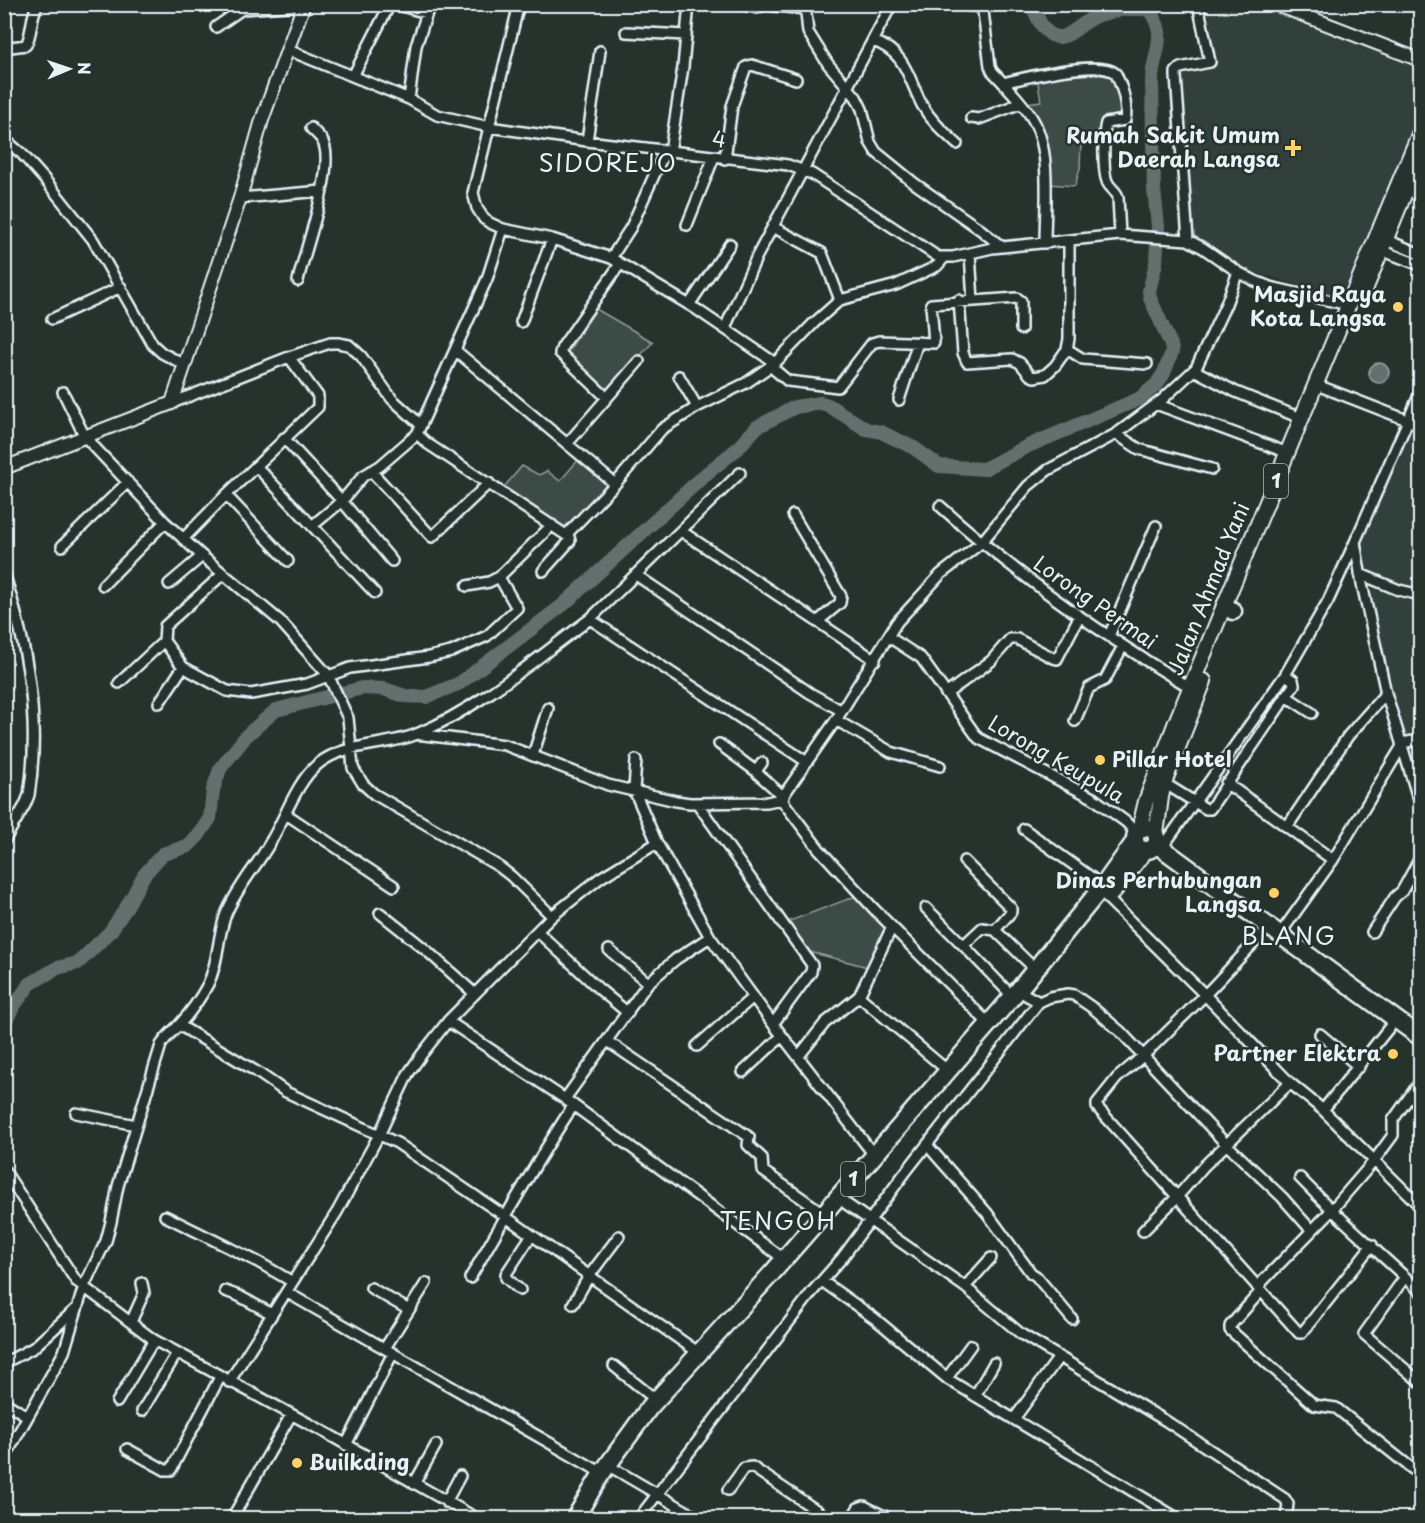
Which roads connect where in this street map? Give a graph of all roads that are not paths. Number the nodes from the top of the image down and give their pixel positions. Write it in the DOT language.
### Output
graph roads {
  1 [pos="38,4"];
  2 [pos="392,4"];
  3 [pos="519,4"];
  4 [pos="689,4"];
  5 [pos="738,4"];
  6 [pos="892,4"];
  7 [pos="952,4"];
  8 [pos="1198,4"];
  9 [pos="1275,4"];
  10 [pos="303,5"];
  11 [pos="982,6"];
  12 [pos="240,7"];
  13 [pos="805,7"];
  14 [pos="428,9"];
  15 [pos="1303,10"];
  16 [pos="216,27"];
  17 [pos="626,32"];
  18 [pos="686,35"];
  19 [pos="873,41"];
  20 [pos="4,48"];
  21 [pos="288,50"];
  22 [pos="600,51"];
  23 [pos="1420,60"];
  24 [pos="353,76"];
  25 [pos="796,79"];
  26 [pos="1003,83"];
  27 [pos="848,86"];
  28 [pos="409,99"];
  29 [pos="1021,103"];
  30 [pos="971,118"];
  31 [pos="489,126"];
  32 [pos="310,128"];
  33 [pos="1420,132"];
  34 [pos="4,139"];
  35 [pos="586,141"];
  36 [pos="957,144"];
  37 [pos="668,151"];
  38 [pos="1420,155"];
  39 [pos="714,157"];
  40 [pos="725,159"];
  41 [pos="802,170"];
  42 [pos="322,191"];
  43 [pos="240,198"];
  44 [pos="687,225"];
  45 [pos="773,226"];
  46 [pos="503,229"];
  47 [pos="1120,235"];
  48 [pos="552,239"];
  49 [pos="1069,240"];
  50 [pos="1188,240"];
  51 [pos="1045,243"];
  52 [pos="1380,243"];
  53 [pos="730,244"];
  54 [pos="1002,247"];
  55 [pos="970,253"];
  56 [pos="1420,254"];
  57 [pos="610,258"];
  58 [pos="944,258"];
  59 [pos="620,264"];
  60 [pos="1420,265"];
  61 [pos="1238,273"];
  62 [pos="298,281"];
  63 [pos="121,287"];
  64 [pos="840,300"];
  65 [pos="958,300"];
  66 [pos="973,301"];
  67 [pos="689,305"];
  68 [pos="1349,305"];
  69 [pos="52,319"];
  70 [pos="521,322"];
  71 [pos="725,328"];
  72 [pos="1021,329"];
  73 [pos="918,342"];
  74 [pos="1067,349"];
  75 [pos="455,350"];
  76 [pos="289,357"];
  77 [pos="639,361"];
  78 [pos="1147,364"];
  79 [pos="185,365"];
  80 [pos="773,365"];
  81 [pos="1194,370"];
  82 [pos="679,376"];
  83 [pos="1321,386"];
  84 [pos="63,392"];
  85 [pos="1420,393"];
  86 [pos="607,398"];
  87 [pos="899,400"];
  88 [pos="172,403"];
  89 [pos="1156,404"];
  90 [pos="697,407"];
  91 [pos="1303,418"];
  92 [pos="1409,421"];
  93 [pos="1420,425"];
  94 [pos="419,429"];
  95 [pos="1116,434"];
  96 [pos="86,437"];
  97 [pos="284,438"];
  98 [pos="567,444"];
  99 [pos="1288,453"];
  100 [pos="256,466"];
  101 [pos="4,468"];
  102 [pos="1212,469"];
  103 [pos="371,471"];
  104 [pos="740,473"];
  105 [pos="128,482"];
  106 [pos="489,483"];
  107 [pos="615,484"];
  108 [pos="226,495"];
  109 [pos="342,501"];
  110 [pos="940,506"];
  111 [pos="793,515"];
  112 [pos="165,522"];
  113 [pos="552,525"];
  114 [pos="312,526"];
  115 [pos="1156,526"];
  116 [pos="681,531"];
  117 [pos="566,535"];
  118 [pos="183,540"];
  119 [pos="1355,542"];
  120 [pos="981,543"];
  121 [pos="62,546"];
  122 [pos="202,556"];
  123 [pos="288,561"];
  124 [pos="392,561"];
  125 [pos="543,571"];
  126 [pos="4,573"];
  127 [pos="224,574"];
  128 [pos="636,574"];
  129 [pos="1360,574"];
  130 [pos="499,577"];
  131 [pos="169,584"];
  132 [pos="103,585"];
  133 [pos="467,586"];
  134 [pos="375,592"];
  135 [pos="1420,595"];
  136 [pos="1229,608"];
  137 [pos="1079,617"];
  138 [pos="590,618"];
  139 [pos="817,622"];
  140 [pos="1109,636"];
  141 [pos="889,637"];
  142 [pos="164,641"];
  143 [pos="1123,646"];
  144 [pos="875,660"];
  145 [pos="183,667"];
  146 [pos="1285,675"];
  147 [pos="330,677"];
  148 [pos="119,683"];
  149 [pos="1191,688"];
  150 [pos="1386,693"];
  151 [pos="946,694"];
  152 [pos="1286,696"];
  153 [pos="159,702"];
  154 [pos="548,708"];
  155 [pos="842,711"];
  156 [pos="1312,713"];
  157 [pos="836,720"];
  158 [pos="1075,721"];
  159 [pos="416,734"];
  160 [pos="1420,740"];
  161 [pos="719,744"];
  162 [pos="1402,744"];
  163 [pos="350,749"];
  164 [pos="533,754"];
  165 [pos="636,760"];
  166 [pos="807,762"];
  167 [pos="762,763"];
  168 [pos="940,766"];
  169 [pos="757,772"];
  170 [pos="1164,783"];
  171 [pos="1226,783"];
  172 [pos="634,790"];
  173 [pos="783,798"];
  174 [pos="1420,800"];
  175 [pos="1195,802"];
  176 [pos="698,803"];
  177 [pos="286,814"];
  178 [pos="1287,827"];
  179 [pos="1024,829"];
  180 [pos="1147,840"];
  181 [pos="4,841"];
  182 [pos="657,843"];
  183 [pos="1420,858"];
  184 [pos="1333,860"];
  185 [pos="964,861"];
  186 [pos="394,886"];
  187 [pos="1105,892"];
  188 [pos="926,908"];
  189 [pos="380,913"];
  190 [pos="552,916"];
  191 [pos="891,927"];
  192 [pos="995,930"];
  193 [pos="1275,930"];
  194 [pos="537,931"];
  195 [pos="1372,932"];
  196 [pos="710,937"];
  197 [pos="962,944"];
  198 [pos="609,950"];
  199 [pos="1036,970"];
  200 [pos="648,983"];
  201 [pos="475,994"];
  202 [pos="1205,994"];
  203 [pos="859,996"];
  204 [pos="1024,996"];
  205 [pos="753,997"];
  206 [pos="628,1013"];
  207 [pos="1396,1019"];
  208 [pos="448,1021"];
  209 [pos="988,1023"];
  210 [pos="773,1024"];
  211 [pos="179,1025"];
  212 [pos="1320,1034"];
  213 [pos="782,1036"];
  214 [pos="1420,1037"];
  215 [pos="607,1041"];
  216 [pos="697,1046"];
  217 [pos="799,1056"];
  218 [pos="1143,1056"];
  219 [pos="1359,1067"];
  220 [pos="948,1071"];
  221 [pos="743,1072"];
  222 [pos="1420,1082"];
  223 [pos="1290,1083"];
  224 [pos="565,1099"];
  225 [pos="573,1106"];
  226 [pos="1323,1110"];
  227 [pos="76,1113"];
  228 [pos="136,1125"];
  229 [pos="379,1135"];
  230 [pos="1226,1144"];
  231 [pos="927,1145"];
  232 [pos="874,1155"];
  233 [pos="1374,1161"];
  234 [pos="4,1170"];
  235 [pos="1300,1178"];
  236 [pos="1177,1197"];
  237 [pos="845,1203"];
  238 [pos="1420,1206"];
  239 [pos="1331,1211"];
  240 [pos="823,1213"];
  241 [pos="165,1216"];
  242 [pos="506,1217"];
  243 [pos="869,1221"];
  244 [pos="1143,1231"];
  245 [pos="1312,1231"];
  246 [pos="531,1236"];
  247 [pos="619,1236"];
  248 [pos="1372,1245"];
  249 [pos="784,1258"];
  250 [pos="991,1258"];
  251 [pos="589,1276"];
  252 [pos="775,1276"];
  253 [pos="1406,1277"];
  254 [pos="471,1278"];
  255 [pos="291,1281"];
  256 [pos="822,1281"];
  257 [pos="142,1283"];
  258 [pos="426,1283"];
  259 [pos="84,1286"];
  260 [pos="965,1287"];
  261 [pos="371,1288"];
  262 [pos="1259,1289"];
  263 [pos="520,1290"];
  264 [pos="1420,1291"];
  265 [pos="225,1292"];
  266 [pos="286,1292"];
  267 [pos="573,1304"];
  268 [pos="79,1307"];
  269 [pos="410,1310"];
  270 [pos="272,1314"];
  271 [pos="1072,1319"];
  272 [pos="131,1322"];
  273 [pos="154,1340"];
  274 [pos="971,1345"];
  275 [pos="389,1351"];
  276 [pos="177,1353"];
  277 [pos="699,1353"];
  278 [pos="1059,1358"];
  279 [pos="4,1363"];
  280 [pos="994,1363"];
  281 [pos="614,1366"];
  282 [pos="947,1378"];
  283 [pos="225,1380"];
  284 [pos="1420,1382"];
  285 [pos="975,1396"];
  286 [pos="656,1400"];
  287 [pos="4,1401"];
  288 [pos="117,1402"];
  289 [pos="142,1411"];
  290 [pos="291,1415"];
  291 [pos="27,1416"];
  292 [pos="1014,1419"];
  293 [pos="346,1445"];
  294 [pos="436,1445"];
  295 [pos="127,1449"];
  296 [pos="4,1459"];
  297 [pos="1420,1475"];
  298 [pos="460,1476"];
  299 [pos="604,1480"];
  300 [pos="414,1484"];
  301 [pos="728,1490"];
  302 [pos="657,1494"];
  303 [pos="446,1502"];
  304 [pos="235,1518"];
  305 [pos="476,1518"];
  306 [pos="575,1518"];
  307 [pos="585,1518"];
  308 [pos="639,1518"];
  309 [pos="698,1518"];
  310 [pos="828,1518"];
  311 [pos="852,1518"];
  312 [pos="888,1518"];
  313 [pos="1177,1518"];
  314 [pos="1286,1518"];
  1 -- 20 [label="street"];
  2 -- 14 [label="street"];
  2 -- 24 [label="street"];
  3 -- 31 [label="street"];
  4 -- 18 [label="street"];
  5 -- 13 [label="street"];
  6 -- 19 [label="street"];
  7 -- 11 [label="street"];
  8 -- 50 [label="street"];
  9 -- 15 [label="street"];
  10 -- 12 [label="street"];
  10 -- 21 [label="street"];
  11 -- 26 [label="street"];
  12 -- 16 [label="street"];
  13 -- 27 [label="street"];
  14 -- 28 [label="street"];
  15 -- 23 [label="street"];
  17 -- 18 [label="street"];
  18 -- 37 [label="street"];
  19 -- 27 [label="street"];
  19 -- 36 [label="street"];
  21 -- 24 [label="street, 4"];
  21 -- 43 [label="street"];
  22 -- 35 [label="street"];
  24 -- 28 [label="street, 4"];
  25 -- 40 [label="street"];
  26 -- 29 [label="street"];
  26 -- 47 [label="street"];
  27 -- 41 [label="street"];
  27 -- 54 [label="street"];
  28 -- 31 [label="street, 4"];
  29 -- 30 [label="street"];
  29 -- 51 [label="street"];
  31 -- 35 [label="street, 4"];
  31 -- 46 [label="street"];
  32 -- 42 [label="street"];
  33 -- 52 [label="main road, Jalan Ahmad Yani / 1"];
  34 -- 63 [label="street"];
  35 -- 37 [label="street, 4"];
  37 -- 39 [label="street, 4"];
  37 -- 57 [label="street"];
  38 -- 52 [label="main road, 1"];
  39 -- 40 [label="street, 4"];
  39 -- 44 [label="street"];
  40 -- 41 [label="street, 4"];
  41 -- 45 [label="street"];
  41 -- 58 [label="street, 4"];
  42 -- 43 [label="street"];
  42 -- 62 [label="street"];
  43 -- 79 [label="street"];
  45 -- 64 [label="street"];
  45 -- 71 [label="street"];
  46 -- 48 [label="street"];
  46 -- 75 [label="street"];
  47 -- 49 [label="street"];
  47 -- 50 [label="street"];
  48 -- 57 [label="street"];
  48 -- 70 [label="street"];
  49 -- 51 [label="street"];
  49 -- 74 [label="street"];
  50 -- 61 [label="street"];
  51 -- 54 [label="street"];
  52 -- 56 [label="street"];
  52 -- 60 [label="street"];
  52 -- 68 [label="main road, Jalan Ahmad Yani / 1"];
  52 -- 83 [label="main road, 1"];
  53 -- 67 [label="street"];
  54 -- 55 [label="street"];
  55 -- 58 [label="street"];
  55 -- 66 [label="street"];
  57 -- 59 [label="street"];
  58 -- 64 [label="street"];
  59 -- 67 [label="street"];
  59 -- 86 [label="street"];
  61 -- 68 [label="street"];
  61 -- 81 [label="street"];
  63 -- 69 [label="street"];
  63 -- 79 [label="street"];
  64 -- 80 [label="street"];
  65 -- 66 [label="street"];
  65 -- 73 [label="street"];
  65 -- 74 [label="street"];
  66 -- 72 [label="street"];
  67 -- 71 [label="street"];
  68 -- 83 [label="main road, Jalan Ahmad Yani / 1"];
  71 -- 80 [label="street"];
  73 -- 80 [label="street"];
  73 -- 87 [label="street"];
  74 -- 78 [label="street"];
  75 -- 94 [label="street"];
  75 -- 98 [label="street"];
  76 -- 88 [label="street"];
  76 -- 94 [label="street"];
  76 -- 97 [label="street"];
  77 -- 86 [label="street"];
  79 -- 88 [label="street"];
  80 -- 90 [label="street"];
  81 -- 89 [label="street"];
  81 -- 91 [label="street"];
  82 -- 90 [label="street"];
  83 -- 91 [label="main road, Jalan Ahmad Yani / 1"];
  83 -- 92 [label="street"];
  83 -- 136 [label="main road, 1"];
  84 -- 96 [label="street"];
  85 -- 92 [label="street"];
  86 -- 98 [label="street"];
  88 -- 96 [label="street"];
  89 -- 95 [label="street"];
  89 -- 99 [label="street"];
  90 -- 107 [label="street"];
  91 -- 99 [label="main road, Jalan Ahmad Yani / 1"];
  92 -- 93 [label="street"];
  92 -- 119 [label="street"];
  94 -- 103 [label="street"];
  94 -- 106 [label="street"];
  95 -- 102 [label="street"];
  95 -- 120 [label="street"];
  96 -- 101 [label="street"];
  96 -- 105 [label="street"];
  97 -- 100 [label="street"];
  97 -- 109 [label="street"];
  98 -- 107 [label="street"];
  99 -- 136 [label="main road, Jalan Ahmad Yani / 1"];
  100 -- 108 [label="street"];
  100 -- 114 [label="street"];
  103 -- 106 [label="street"];
  103 -- 109 [label="street"];
  104 -- 116 [label="street"];
  105 -- 112 [label="street"];
  105 -- 121 [label="street"];
  106 -- 113 [label="street"];
  107 -- 117 [label="street"];
  108 -- 118 [label="street"];
  108 -- 123 [label="street"];
  109 -- 114 [label="street"];
  109 -- 124 [label="street"];
  110 -- 120 [label="street, Lorong Permai"];
  111 -- 139 [label="street"];
  112 -- 118 [label="street"];
  112 -- 132 [label="street"];
  113 -- 117 [label="street"];
  113 -- 130 [label="street"];
  114 -- 134 [label="street"];
  115 -- 140 [label="street"];
  116 -- 128 [label="street"];
  116 -- 139 [label="street"];
  117 -- 125 [label="street"];
  118 -- 122 [label="street"];
  119 -- 129 [label="street"];
  119 -- 146 [label="street"];
  120 -- 137 [label="street, Lorong Permai"];
  120 -- 141 [label="street"];
  122 -- 127 [label="street"];
  122 -- 131 [label="street"];
  126 -- 181 [label="street"];
  127 -- 142 [label="street"];
  127 -- 147 [label="street"];
  128 -- 138 [label="street"];
  128 -- 155 [label="street"];
  129 -- 135 [label="street"];
  129 -- 150 [label="street"];
  130 -- 133 [label="street"];
  130 -- 147 [label="street"];
  136 -- 149 [label="main road, Jalan Ahmad Yani / 1"];
  136 -- 170 [label="main road, 1"];
  137 -- 140 [label="street, Lorong Permai"];
  137 -- 151 [label="street"];
  138 -- 159 [label="street"];
  138 -- 166 [label="street"];
  139 -- 144 [label="street"];
  140 -- 143 [label="street, Lorong Permai"];
  141 -- 144 [label="street"];
  141 -- 151 [label="street, Lorong Keupula"];
  142 -- 145 [label="street"];
  142 -- 148 [label="street"];
  143 -- 149 [label="street, Lorong Permai"];
  143 -- 158 [label="street"];
  144 -- 155 [label="street"];
  145 -- 147 [label="street"];
  145 -- 153 [label="street"];
  146 -- 152 [label="street"];
  146 -- 175 [label="street"];
  147 -- 163 [label="street"];
  149 -- 180 [label="main road, Jalan Ahmad Yani / 1"];
  150 -- 162 [label="street"];
  150 -- 178 [label="street"];
  151 -- 180 [label="street, Lorong Keupula"];
  152 -- 156 [label="street"];
  152 -- 171 [label="street"];
  154 -- 164 [label="street"];
  155 -- 157 [label="street"];
  157 -- 166 [label="street"];
  157 -- 168 [label="street"];
  159 -- 163 [label="street"];
  159 -- 164 [label="street"];
  160 -- 162 [label="street"];
  161 -- 169 [label="street"];
  162 -- 174 [label="street"];
  162 -- 184 [label="street"];
  163 -- 177 [label="street"];
  163 -- 190 [label="street"];
  164 -- 172 [label="street"];
  165 -- 172 [label="street"];
  166 -- 173 [label="street"];
  167 -- 169 [label="street"];
  169 -- 173 [label="street"];
  170 -- 175 [label="street"];
  170 -- 180 [label="main road, 1"];
  171 -- 175 [label="street"];
  171 -- 178 [label="street"];
  172 -- 176 [label="street"];
  172 -- 182 [label="street"];
  173 -- 176 [label="street"];
  173 -- 191 [label="street"];
  175 -- 180 [label="street"];
  176 -- 210 [label="street"];
  177 -- 186 [label="street"];
  177 -- 211 [label="street"];
  178 -- 184 [label="street"];
  179 -- 187 [label="street"];
  180 -- 187 [label="highway, 1"];
  180 -- 193 [label="highway"];
  182 -- 190 [label="street"];
  182 -- 196 [label="street"];
  183 -- 195 [label="street"];
  184 -- 193 [label="street"];
  185 -- 192 [label="street"];
  187 -- 199 [label="highway, 1"];
  187 -- 202 [label="street"];
  187 -- 204 [label="highway, 1"];
  188 -- 197 [label="street"];
  189 -- 201 [label="street"];
  190 -- 194 [label="street"];
  191 -- 203 [label="street"];
  191 -- 209 [label="street"];
  192 -- 197 [label="street"];
  192 -- 199 [label="street"];
  193 -- 202 [label="street"];
  193 -- 207 [label="highway"];
  194 -- 201 [label="street"];
  194 -- 206 [label="street"];
  196 -- 200 [label="street"];
  196 -- 205 [label="street"];
  197 -- 204 [label="street"];
  198 -- 200 [label="street"];
  199 -- 204 [label="highway, 1"];
  200 -- 206 [label="street"];
  201 -- 208 [label="street"];
  202 -- 218 [label="street"];
  202 -- 223 [label="street"];
  203 -- 217 [label="street"];
  203 -- 220 [label="street"];
  204 -- 209 [label="highway, 1"];
  204 -- 218 [label="street"];
  204 -- 231 [label="street"];
  204 -- 237 [label="highway, 1"];
  205 -- 210 [label="street"];
  205 -- 216 [label="street"];
  206 -- 215 [label="street"];
  207 -- 214 [label="highway"];
  207 -- 219 [label="street"];
  208 -- 224 [label="street"];
  208 -- 229 [label="street"];
  209 -- 220 [label="highway, 1"];
  210 -- 213 [label="street"];
  211 -- 228 [label="street"];
  211 -- 229 [label="street"];
  212 -- 219 [label="street"];
  213 -- 217 [label="street"];
  213 -- 221 [label="street"];
  215 -- 224 [label="street"];
  215 -- 240 [label="street"];
  217 -- 232 [label="street"];
  218 -- 230 [label="street"];
  218 -- 236 [label="street"];
  219 -- 226 [label="street"];
  220 -- 232 [label="highway, 1"];
  222 -- 233 [label="street"];
  223 -- 226 [label="street"];
  223 -- 230 [label="street"];
  224 -- 225 [label="street"];
  225 -- 242 [label="street"];
  225 -- 249 [label="street"];
  226 -- 233 [label="street"];
  227 -- 228 [label="street"];
  228 -- 259 [label="street"];
  229 -- 242 [label="street"];
  229 -- 255 [label="street"];
  230 -- 236 [label="street"];
  230 -- 245 [label="street"];
  231 -- 243 [label="street"];
  231 -- 271 [label="street"];
  232 -- 240 [label="highway, 1"];
  233 -- 238 [label="street"];
  233 -- 239 [label="street"];
  234 -- 259 [label="street"];
  235 -- 239 [label="street"];
  236 -- 244 [label="street"];
  236 -- 262 [label="street"];
  237 -- 243 [label="street"];
  237 -- 252 [label="highway, 1"];
  239 -- 245 [label="street"];
  239 -- 248 [label="street"];
  240 -- 249 [label="highway, 1"];
  241 -- 255 [label="street"];
  242 -- 246 [label="street"];
  242 -- 254 [label="street"];
  243 -- 256 [label="street"];
  243 -- 260 [label="street"];
  245 -- 262 [label="street"];
  246 -- 251 [label="street"];
  246 -- 263 [label="street"];
  247 -- 251 [label="street"];
  248 -- 253 [label="street"];
  248 -- 262 [label="street"];
  249 -- 252 [label="highway, 1"];
  250 -- 260 [label="street"];
  251 -- 267 [label="street"];
  251 -- 277 [label="street"];
  252 -- 277 [label="highway, 1"];
  252 -- 299 [label="highway, 1"];
  253 -- 264 [label="street"];
  253 -- 284 [label="street"];
  255 -- 266 [label="street"];
  256 -- 282 [label="street"];
  256 -- 302 [label="street"];
  257 -- 272 [label="street"];
  258 -- 269 [label="street"];
  259 -- 268 [label="street"];
  259 -- 272 [label="street"];
  260 -- 278 [label="street"];
  261 -- 269 [label="street"];
  262 -- 297 [label="street"];
  265 -- 270 [label="street"];
  266 -- 270 [label="street"];
  266 -- 275 [label="street"];
  268 -- 279 [label="street"];
  268 -- 291 [label="street"];
  269 -- 275 [label="street"];
  270 -- 283 [label="street"];
  272 -- 273 [label="street"];
  273 -- 276 [label="street"];
  273 -- 288 [label="street"];
  274 -- 282 [label="street"];
  275 -- 293 [label="street"];
  275 -- 299 [label="street"];
  276 -- 283 [label="street"];
  276 -- 289 [label="street"];
  277 -- 286 [label="highway, 1"];
  278 -- 292 [label="street"];
  278 -- 314 [label="street"];
  280 -- 285 [label="street"];
  281 -- 286 [label="street"];
  282 -- 285 [label="street"];
  283 -- 290 [label="street"];
  283 -- 295 [label="street"];
  285 -- 292 [label="street"];
  286 -- 299 [label="highway, 1"];
  287 -- 291 [label="street"];
  290 -- 293 [label="street"];
  290 -- 304 [label="street"];
  291 -- 296 [label="street"];
  292 -- 313 [label="street"];
  293 -- 300 [label="street"];
  294 -- 300 [label="street"];
  298 -- 303 [label="street"];
  299 -- 302 [label="street"];
  299 -- 306 [label="highway, 1"];
  299 -- 307 [label="highway, 1"];
  300 -- 303 [label="street"];
  301 -- 310 [label="street"];
  302 -- 308 [label="street"];
  302 -- 309 [label="street"];
  303 -- 305 [label="street"];
  311 -- 312 [label="street"];
}
